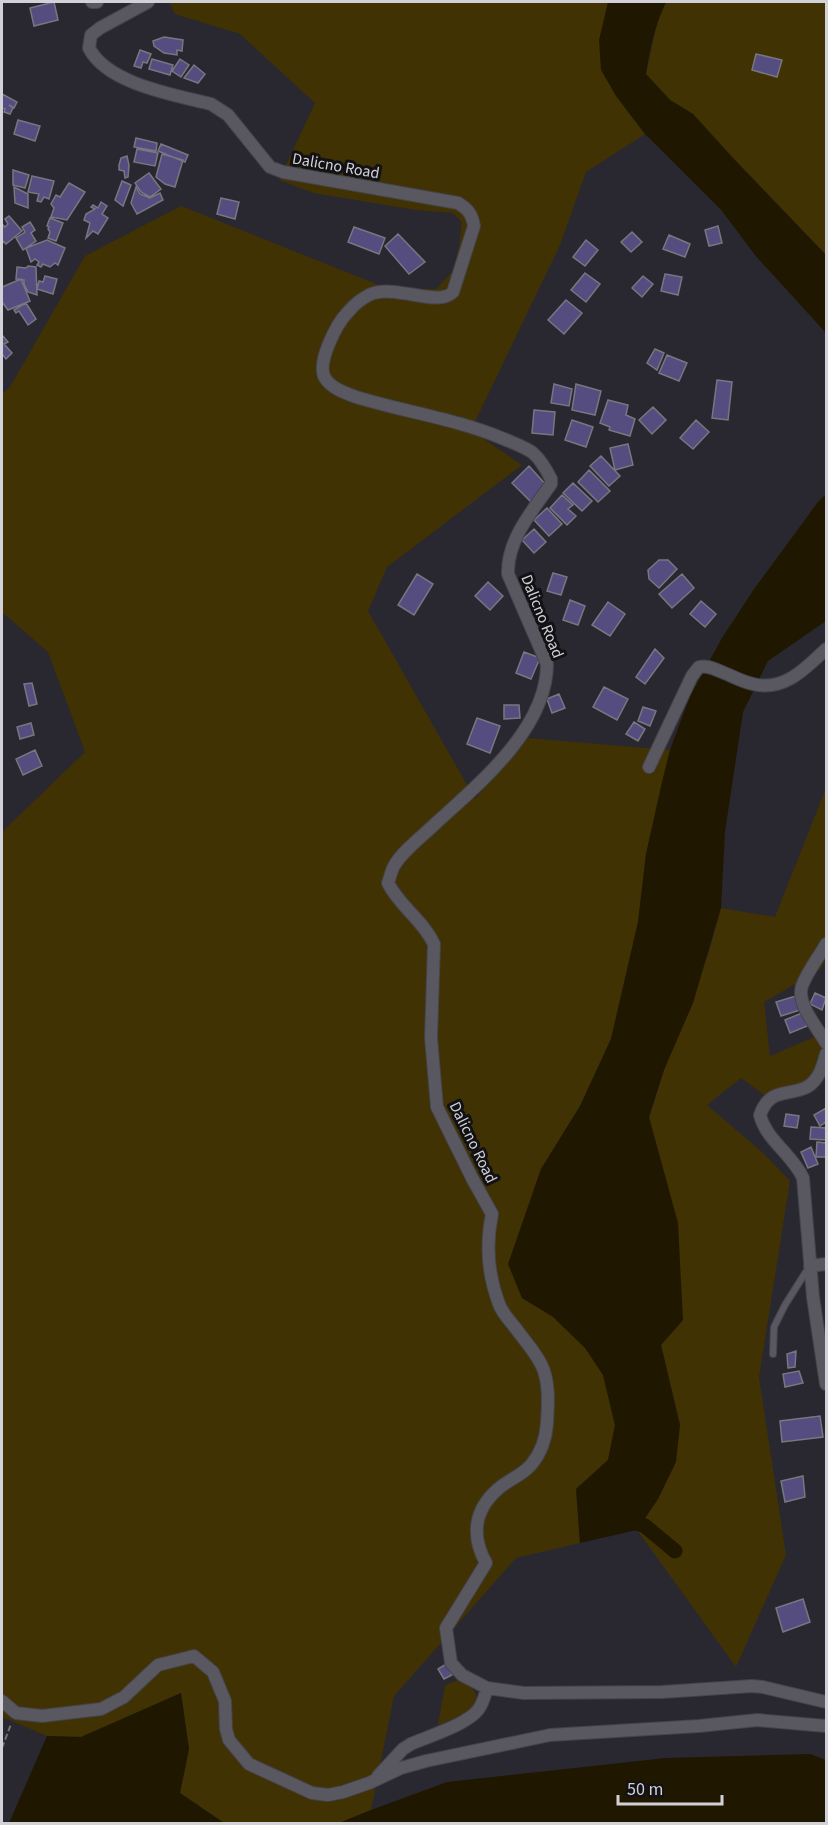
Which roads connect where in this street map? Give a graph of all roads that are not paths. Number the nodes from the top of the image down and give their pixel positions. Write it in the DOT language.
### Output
graph roads {
  1 [pos="92,2"];
  2 [pos="97,2"];
  3 [pos="148,2"];
  4 [pos="826,649"];
  5 [pos="649,767"];
  6 [pos="826,944"];
  7 [pos="826,1043"];
  8 [pos="826,1054"];
  9 [pos="826,1264"];
  10 [pos="810,1266"];
  11 [pos="773,1354"];
  12 [pos="826,1384"];
  13 [pos="487,1688"];
  14 [pos="2,1701"];
  15 [pos="826,1702"];
  16 [pos="826,1726"];
  17 [pos="375,1780"];
  1 -- 2 [label="street"];
  3 -- 13 [label="street, Dalicno Road"];
  4 -- 5 [label="street"];
  6 -- 7 [label="street"];
  8 -- 10 [label="street"];
  9 -- 10 [label="street"];
  10 -- 11 [label="lane"];
  10 -- 12 [label="street"];
  13 -- 15 [label="street"];
  13 -- 17 [label="street"];
  14 -- 17 [label="street"];
  16 -- 17 [label="street"];
}
